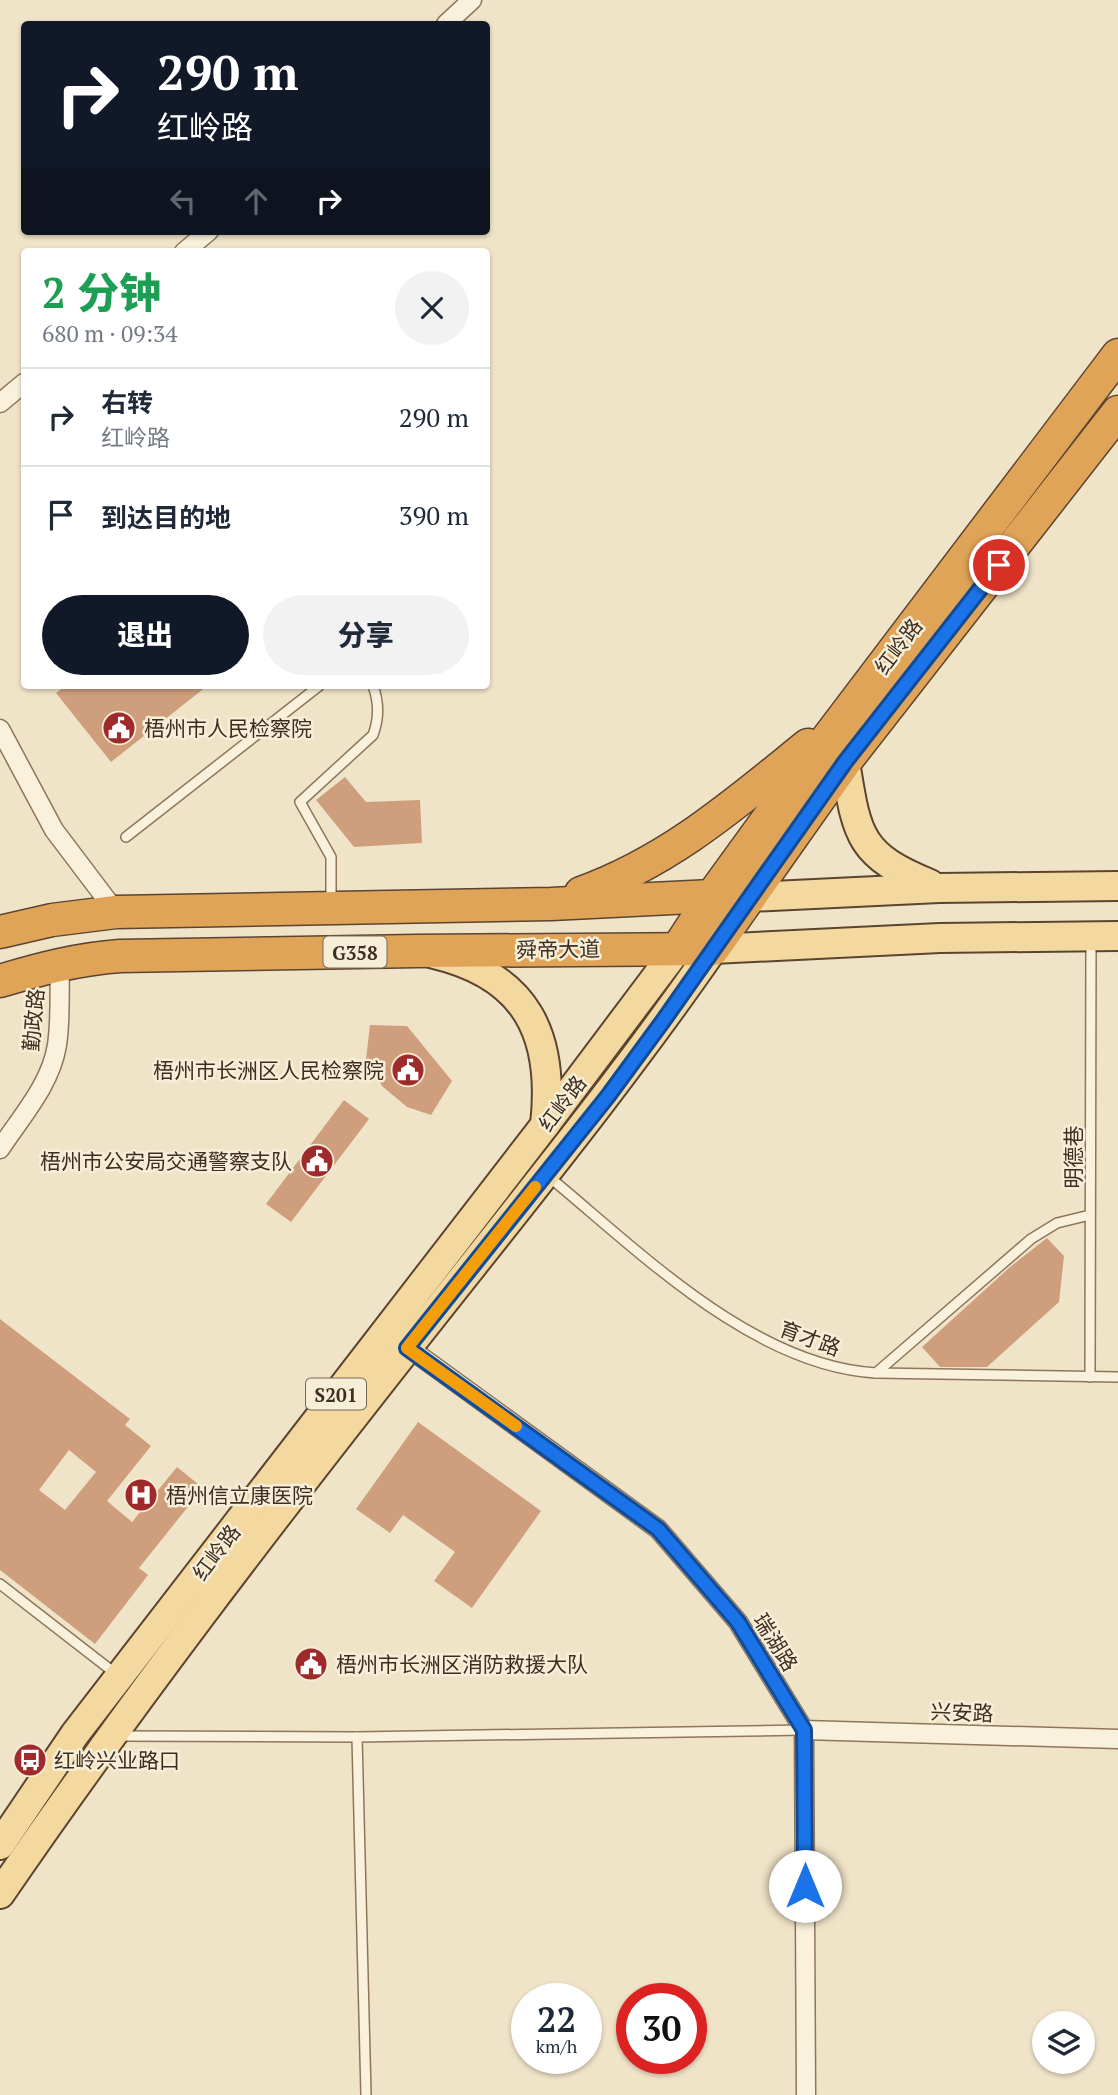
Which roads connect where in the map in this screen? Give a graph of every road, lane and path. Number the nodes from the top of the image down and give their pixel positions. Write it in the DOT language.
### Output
graph roads {
  1 [pos="472,0"];
  2 [pos="449,21"];
  3 [pos="204,235"];
  4 [pos="189,248"];
  5 [pos="1118,355"];
  6 [pos="21,386"];
  7 [pos="0,403"];
  8 [pos="1118,411"];
  9 [pos="315,689"];
  10 [pos="374,689"];
  11 [pos="845,716"];
  12 [pos="0,729"];
  13 [pos="845,762"];
  14 [pos="126,837"];
  15 [pos="1118,886"];
  16 [pos="939,888"];
  17 [pos="712,896"];
  18 [pos="750,897"];
  19 [pos="551,904"];
  20 [pos="331,907"];
  21 [pos="116,912"];
  22 [pos="0,932"];
  23 [pos="1104,936"];
  24 [pos="678,948"];
  25 [pos="713,949"];
  26 [pos="417,951"];
  27 [pos="61,964"];
  28 [pos="0,981"];
  29 [pos="545,1125"];
  30 [pos="0,1149"];
  31 [pos="545,1174"];
  32 [pos="1090,1215"];
  33 [pos="385,1331"];
  34 [pos="407,1348"];
  35 [pos="876,1373"];
  36 [pos="1090,1377"];
  37 [pos="1118,1377"];
  38 [pos="0,1584"];
  39 [pos="121,1677"];
  40 [pos="804,1730"];
  41 [pos="110,1736"];
  42 [pos="357,1737"];
  43 [pos="1118,1739"];
  44 [pos="0,1845"];
  45 [pos="0,1894"];
  46 [pos="366,2095"];
  47 [pos="806,2095"];
  1 -- 2 [label="street"];
  3 -- 4 [label="street"];
  5 -- 11 [label="highway, 红岭路"];
  6 -- 7 [label="street"];
  8 -- 13 [label="highway, 红岭路"];
  9 -- 14 [label="lane"];
  10 -- 20 [label="lane"];
  11 -- 17 [label="highway, 红岭路"];
  11 -- 19 [label="highway"];
  12 -- 21 [label="street"];
  13 -- 16 [label="main road"];
  13 -- 18 [label="highway, 红岭路"];
  15 -- 16 [label="main road"];
  16 -- 18 [label="main road"];
  17 -- 18 [label="highway, G358"];
  17 -- 19 [label="highway, G358"];
  17 -- 24 [label="highway, 红岭路"];
  18 -- 25 [label="highway, 红岭路"];
  19 -- 20 [label="highway, G358"];
  20 -- 21 [label="highway, G358"];
  21 -- 22 [label="highway, G358"];
  23 -- 25 [label="main road, 舜帝大道"];
  23 -- 32 [label="lane, 明德巷"];
  24 -- 25 [label="highway, 舜帝大道 / G358"];
  24 -- 26 [label="highway, 舜帝大道 / G358"];
  24 -- 29 [label="main road, 红岭路 / S201"];
  25 -- 31 [label="main road, 红岭路 / S201"];
  26 -- 27 [label="highway, 舜帝大道 / G358"];
  26 -- 29 [label="main road"];
  27 -- 28 [label="highway, 舜帝大道 / G358"];
  27 -- 30 [label="street, 勤政路"];
  29 -- 33 [label="main road, 红岭路 / S201"];
  31 -- 34 [label="main road, 红岭路 / S201"];
  31 -- 35 [label="lane, 育才路"];
  32 -- 35 [label="lane"];
  32 -- 36 [label="lane, 明德巷"];
  33 -- 34 [label="street, 瑞湖路"];
  33 -- 39 [label="main road, 红岭路 / S201"];
  34 -- 40 [label="street, 瑞湖路"];
  34 -- 41 [label="main road, 红岭路 / S201"];
  35 -- 36 [label="lane, 育才路"];
  36 -- 37 [label="lane, 育才路"];
  38 -- 39 [label="lane"];
  39 -- 44 [label="main road, 红岭路 / S201"];
  40 -- 42 [label="lane"];
  40 -- 43 [label="street, 兴安路"];
  40 -- 47 [label="street"];
  41 -- 42 [label="lane"];
  41 -- 45 [label="main road, 红岭路 / S201"];
  42 -- 46 [label="lane"];
}
